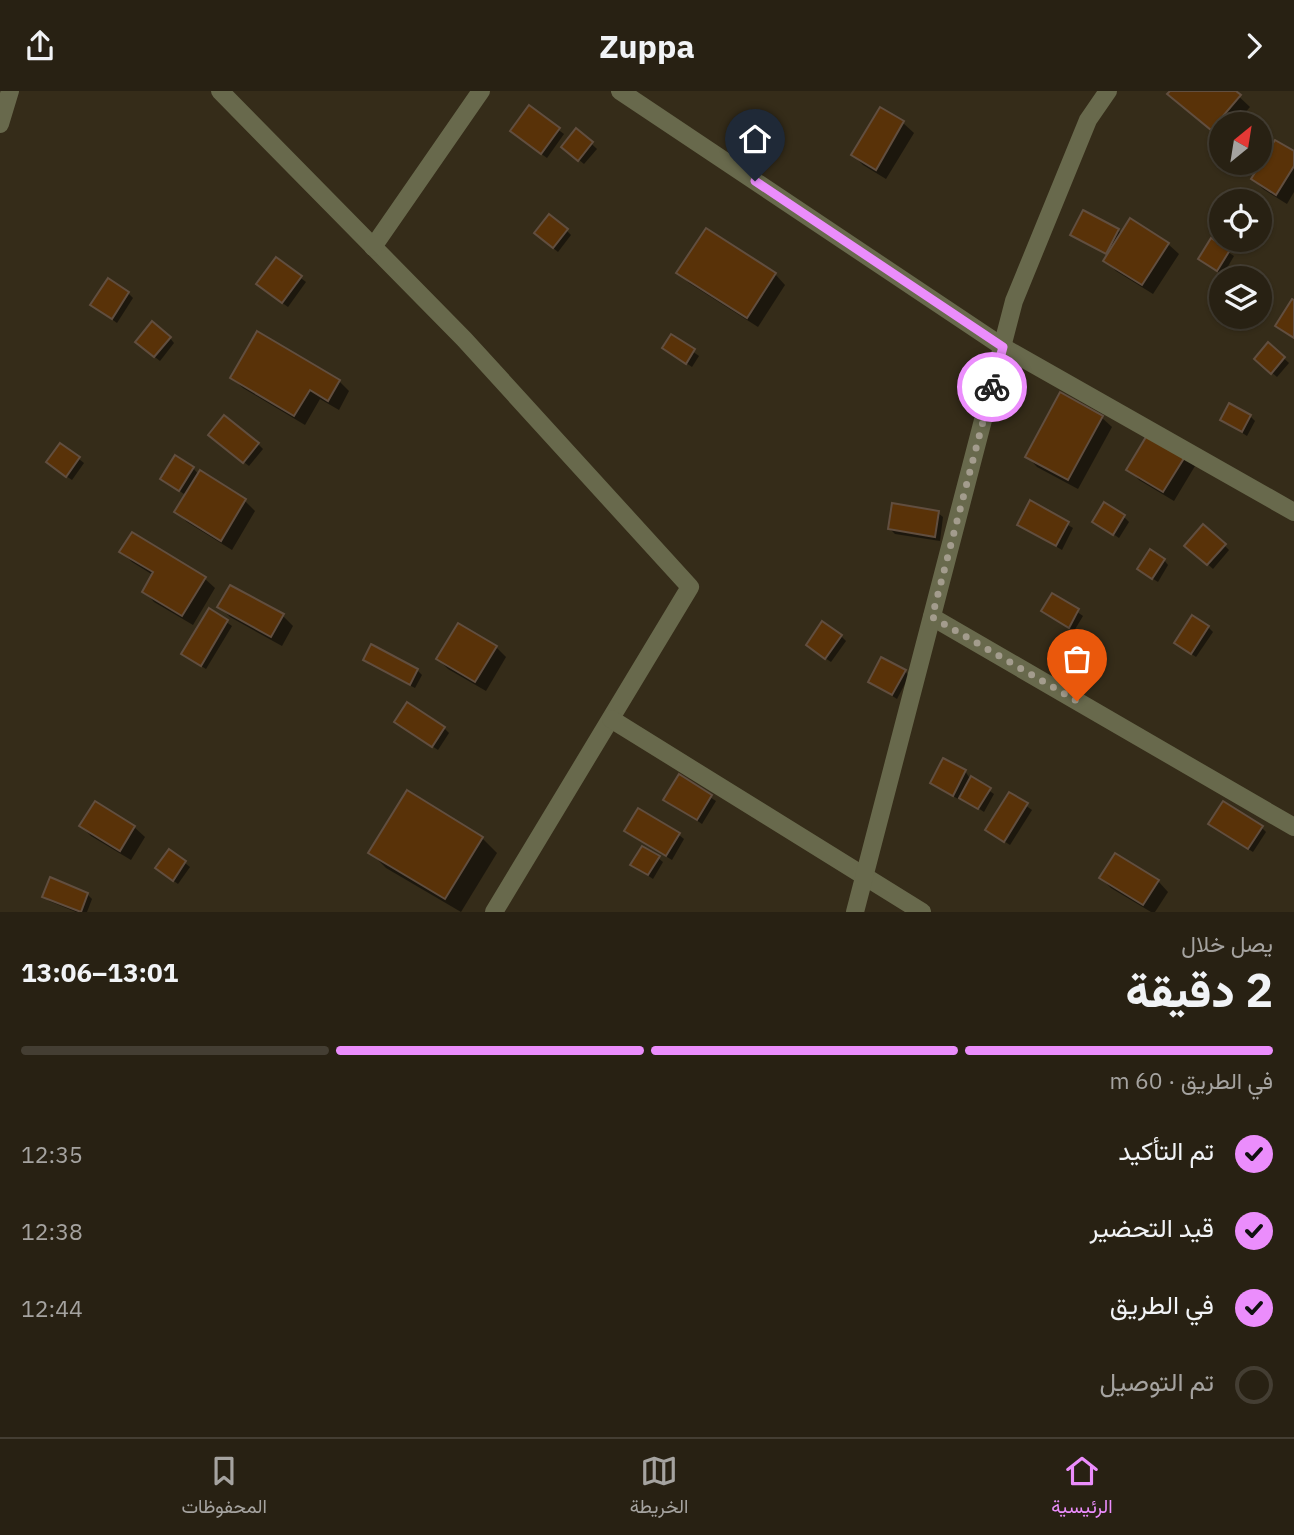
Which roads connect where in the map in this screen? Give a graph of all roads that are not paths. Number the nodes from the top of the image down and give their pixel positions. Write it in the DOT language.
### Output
graph roads {
  1 [pos="10,91"];
  2 [pos="220,91"];
  3 [pos="481,91"];
  4 [pos="620,91"];
  5 [pos="1108,91"];
  6 [pos="0,124"];
  7 [pos="373,247"];
  8 [pos="1003,347"];
  9 [pos="1294,512"];
  10 [pos="932,617"];
  11 [pos="611,719"];
  12 [pos="1294,827"];
  13 [pos="864,876"];
  14 [pos="494,912"];
  15 [pos="855,912"];
  16 [pos="922,912"];
  1 -- 6 [label="street"];
  2 -- 7 [label="street"];
  3 -- 7 [label="street"];
  4 -- 8 [label="street"];
  5 -- 8 [label="street"];
  7 -- 11 [label="street"];
  8 -- 9 [label="street"];
  8 -- 10 [label="street"];
  10 -- 12 [label="street"];
  10 -- 13 [label="street"];
  11 -- 13 [label="street"];
  11 -- 14 [label="street"];
  13 -- 15 [label="street"];
  13 -- 16 [label="street"];
}
